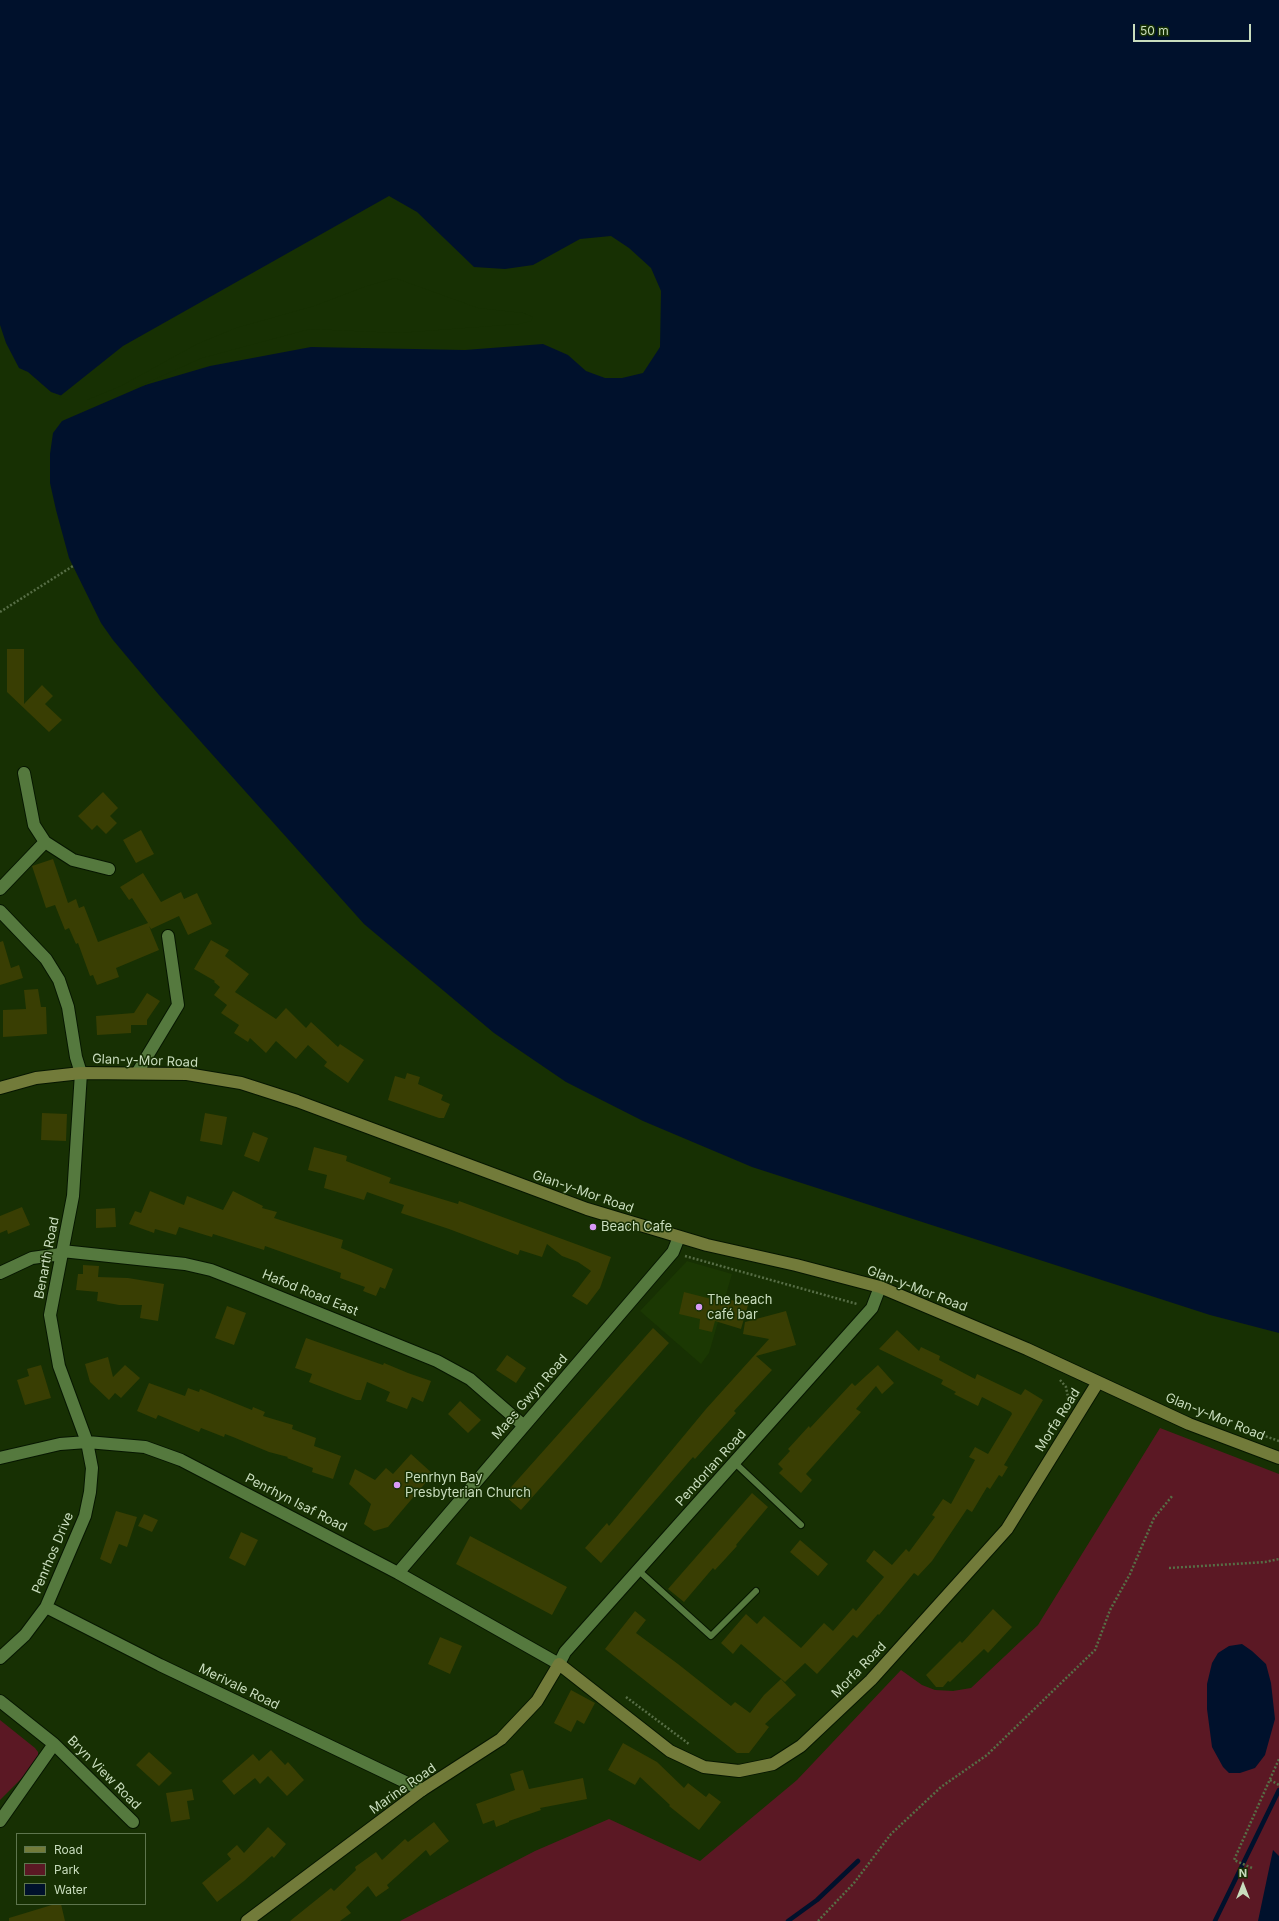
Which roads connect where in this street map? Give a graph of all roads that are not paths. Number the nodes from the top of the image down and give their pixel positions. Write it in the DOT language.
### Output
graph roads {
  1 [pos="24,773"];
  2 [pos="45,842"];
  3 [pos="109,869"];
  4 [pos="0,889"];
  5 [pos="0,911"];
  6 [pos="168,936"];
  7 [pos="81,1073"];
  8 [pos="137,1073"];
  9 [pos="0,1088"];
  10 [pos="679,1237"];
  11 [pos="61,1253"];
  12 [pos="0,1273"];
  13 [pos="880,1287"];
  14 [pos="1098,1382"];
  15 [pos="523,1425"];
  16 [pos="87,1442"];
  17 [pos="0,1458"];
  18 [pos="1279,1458"];
  19 [pos="735,1463"];
  20 [pos="801,1525"];
  21 [pos="639,1571"];
  22 [pos="398,1573"];
  23 [pos="756,1591"];
  24 [pos="46,1607"];
  25 [pos="0,1658"];
  26 [pos="559,1664"];
  27 [pos="0,1701"];
  28 [pos="54,1744"];
  29 [pos="422,1790"];
  30 [pos="0,1821"];
  31 [pos="133,1822"];
  32 [pos="247,1921"];
  1 -- 2 [label="street"];
  2 -- 3 [label="street"];
  2 -- 4 [label="street"];
  5 -- 7 [label="street, Benarth Road"];
  6 -- 8 [label="street"];
  7 -- 8 [label="street, Glan-y-Mor Road"];
  7 -- 9 [label="street, Glan-y-Mor Road"];
  7 -- 11 [label="street, Benarth Road"];
  8 -- 10 [label="street, Glan-y-Mor Road"];
  10 -- 13 [label="street, Glan-y-Mor Road"];
  10 -- 15 [label="street, Maes Gwyn Road"];
  11 -- 12 [label="street, Hafod Road East"];
  11 -- 15 [label="street, Hafod Road East"];
  11 -- 16 [label="street, Benarth Road"];
  13 -- 14 [label="street, Glan-y-Mor Road"];
  13 -- 19 [label="street, Pendorlan Road"];
  14 -- 18 [label="street, Glan-y-Mor Road"];
  14 -- 26 [label="street, Morfa Road"];
  15 -- 22 [label="street, Maes Gwyn Road"];
  16 -- 17 [label="street, Penrhyn Isaf Road"];
  16 -- 22 [label="street, Penrhyn Isaf Road"];
  16 -- 24 [label="street, Penrhos Drive"];
  19 -- 20 [label="lane"];
  19 -- 21 [label="street, Pendorlan Road"];
  21 -- 23 [label="lane"];
  21 -- 26 [label="street, Pendorlan Road"];
  22 -- 26 [label="street, Penrhyn Isaf Road"];
  24 -- 25 [label="street, Penrhos Drive"];
  24 -- 29 [label="street, Merivale Road"];
  26 -- 29 [label="street, Marine Road"];
  27 -- 28 [label="street, Bryn View Road"];
  28 -- 30 [label="street, Bryn View Road"];
  28 -- 31 [label="street, Bryn View Road"];
  29 -- 32 [label="street, Marine Road"];
}
